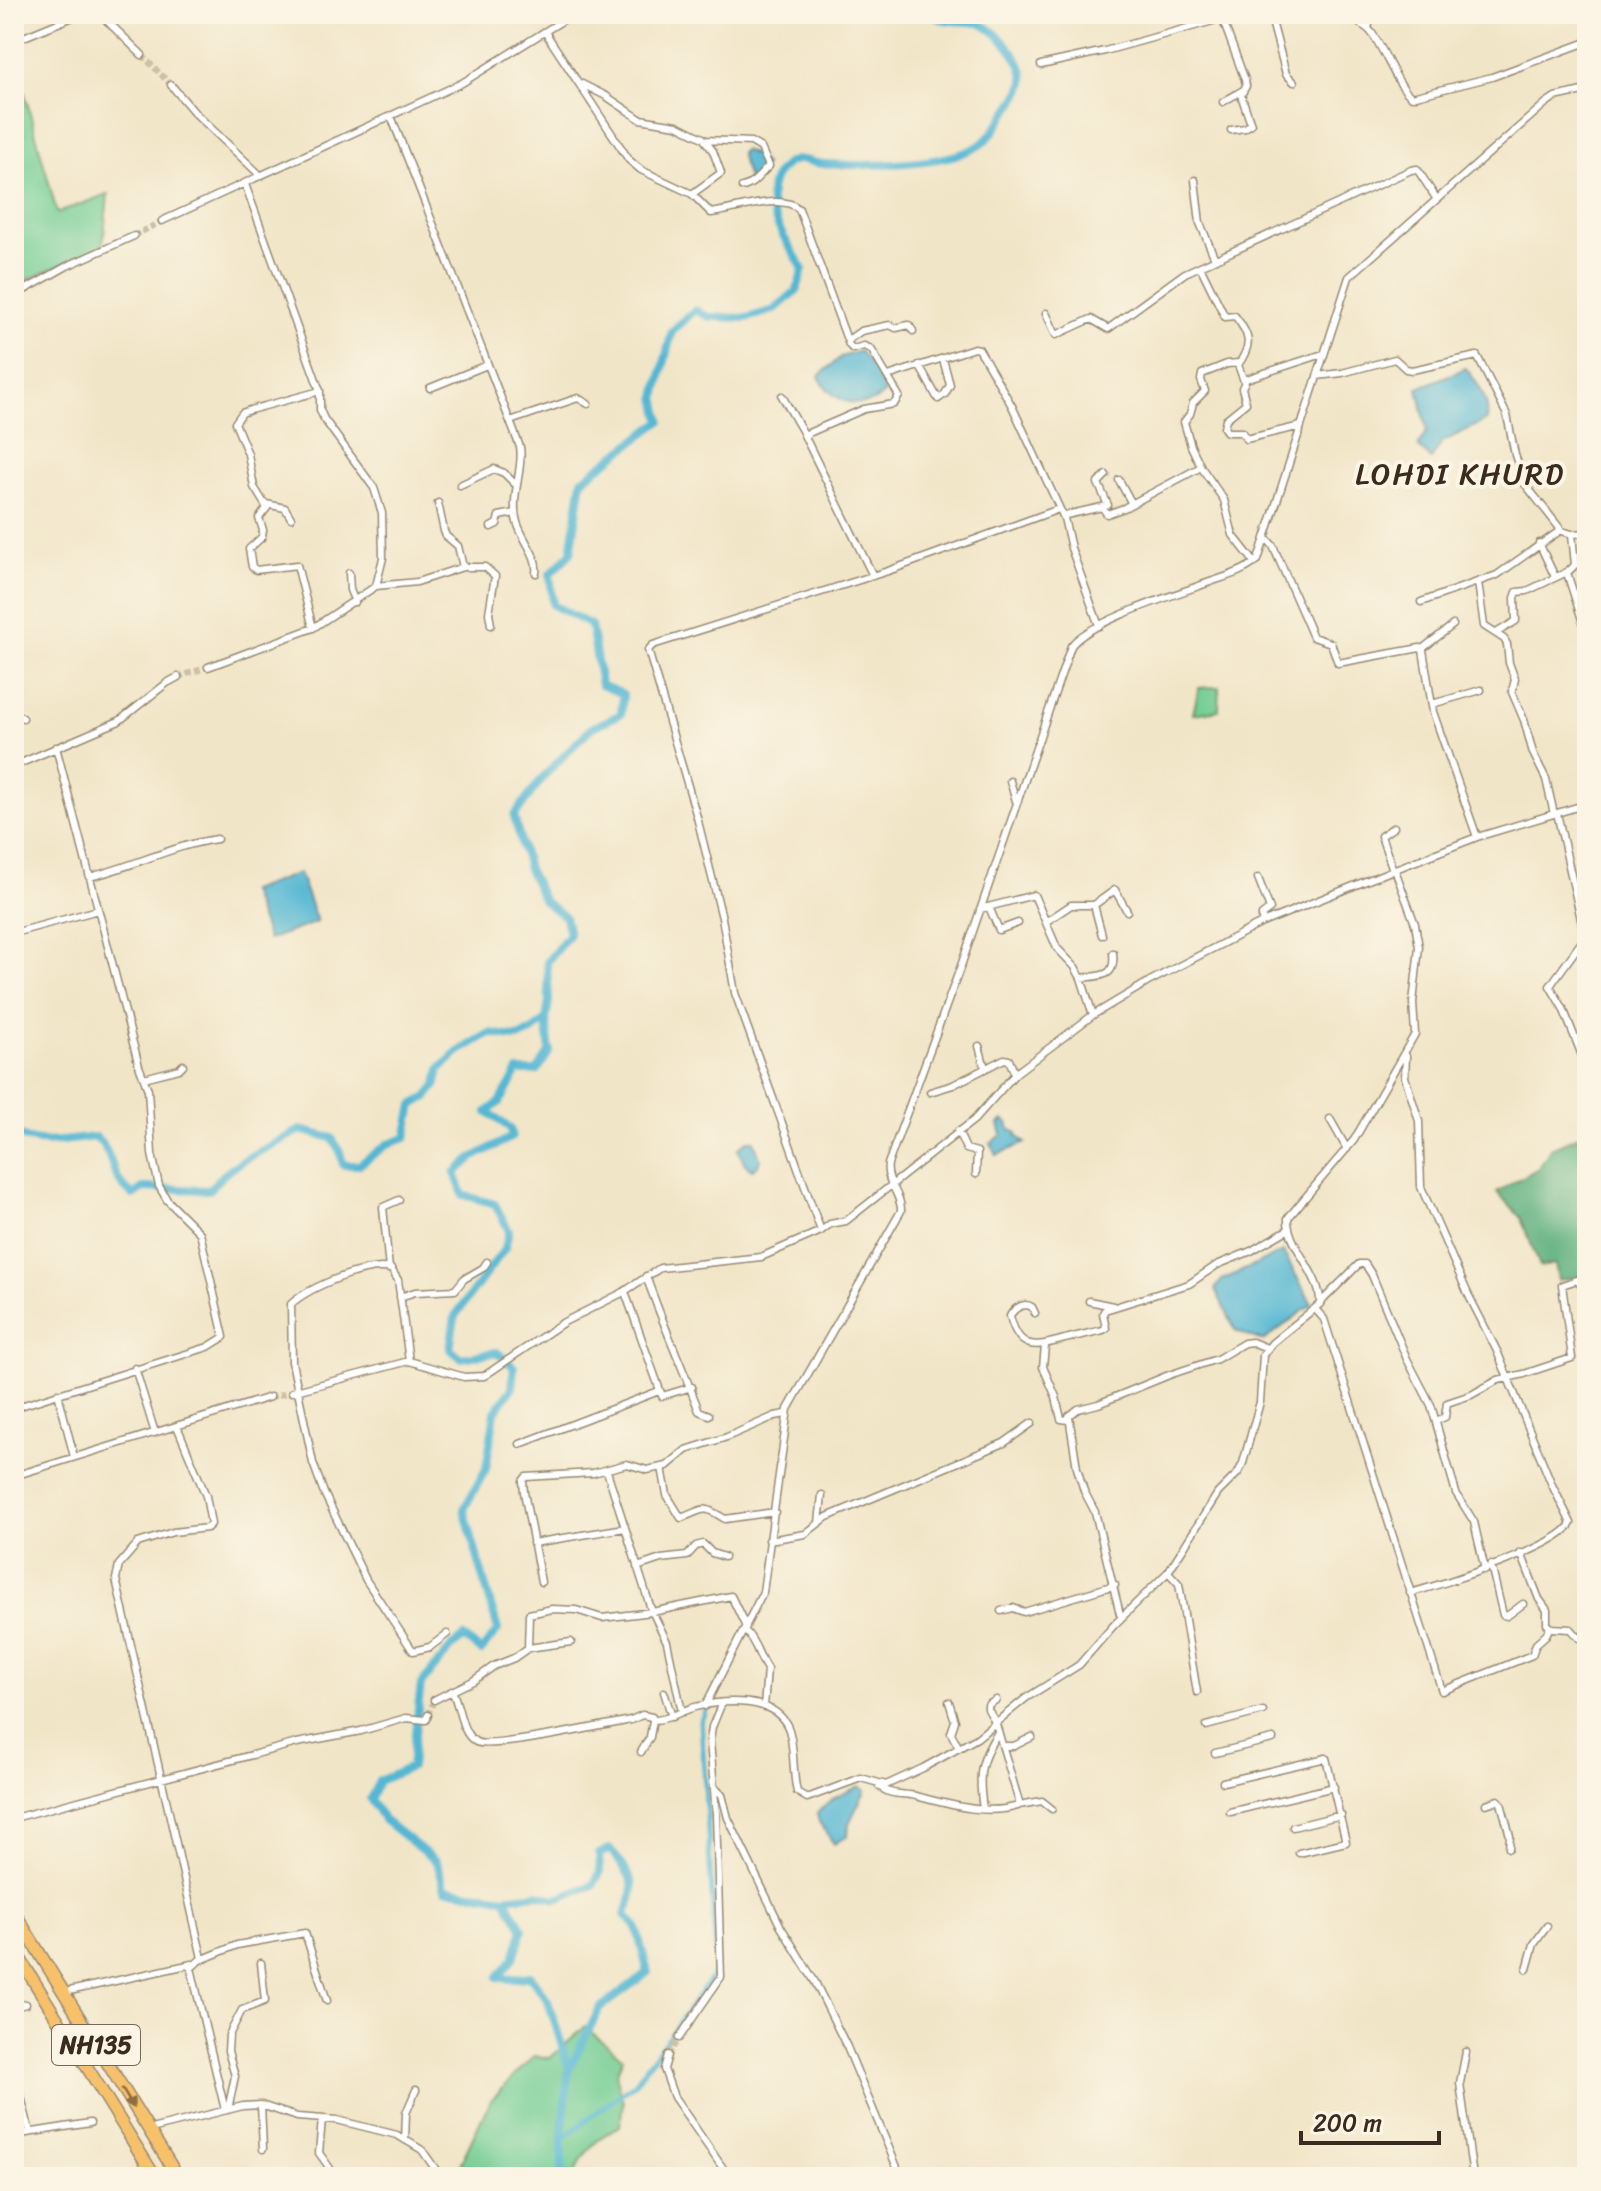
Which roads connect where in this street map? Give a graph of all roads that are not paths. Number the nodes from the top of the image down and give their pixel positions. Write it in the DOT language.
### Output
graph roads {
  1 [pos="80,14"];
  2 [pos="100,14"];
  3 [pos="573,14"];
  4 [pos="1238,14"];
  5 [pos="1270,14"];
  6 [pos="1345,14"];
  7 [pos="1372,14"];
  8 [pos="1222,18"];
  9 [pos="1368,28"];
  10 [pos="545,32"];
  11 [pos="14,41"];
  12 [pos="1587,42"];
  13 [pos="142,55"];
  14 [pos="1041,65"];
  15 [pos="1294,82"];
  16 [pos="580,83"];
  17 [pos="171,85"];
  18 [pos="1243,90"];
  19 [pos="1587,90"];
  20 [pos="1223,102"];
  21 [pos="391,116"];
  22 [pos="1231,130"];
  23 [pos="705,140"];
  24 [pos="261,176"];
  25 [pos="1195,180"];
  26 [pos="245,184"];
  27 [pos="742,187"];
  28 [pos="692,194"];
  29 [pos="1436,198"];
  30 [pos="162,221"];
  31 [pos="134,236"];
  32 [pos="1215,259"];
  33 [pos="1200,266"];
  34 [pos="14,296"];
  35 [pos="1046,313"];
  36 [pos="913,331"];
  37 [pos="848,340"];
  38 [pos="1323,354"];
  39 [pos="943,359"];
  40 [pos="1238,363"];
  41 [pos="487,365"];
  42 [pos="919,365"];
  43 [pos="888,376"];
  44 [pos="1320,376"];
  45 [pos="1244,381"];
  46 [pos="430,388"];
  47 [pos="320,391"];
  48 [pos="782,396"];
  49 [pos="588,404"];
  50 [pos="510,421"];
  51 [pos="1301,426"];
  52 [pos="804,434"];
  53 [pos="1201,467"];
  54 [pos="1106,475"];
  55 [pos="1119,480"];
  56 [pos="516,484"];
  57 [pos="460,485"];
  58 [pos="1131,502"];
  59 [pos="438,503"];
  60 [pos="266,504"];
  61 [pos="515,506"];
  62 [pos="1102,507"];
  63 [pos="1059,509"];
  64 [pos="291,518"];
  65 [pos="1064,518"];
  66 [pos="491,527"];
  67 [pos="1561,530"];
  68 [pos="1587,533"];
  69 [pos="1572,534"];
  70 [pos="1267,541"];
  71 [pos="1539,543"];
  72 [pos="1255,563"];
  73 [pos="463,567"];
  74 [pos="1567,572"];
  75 [pos="349,573"];
  76 [pos="536,573"];
  77 [pos="873,576"];
  78 [pos="1555,577"];
  79 [pos="1478,582"];
  80 [pos="376,586"];
  81 [pos="355,602"];
  82 [pos="1421,602"];
  83 [pos="491,625"];
  84 [pos="1453,625"];
  85 [pos="1099,626"];
  86 [pos="313,628"];
  87 [pos="1495,634"];
  88 [pos="1587,635"];
  89 [pos="1422,649"];
  90 [pos="208,667"];
  91 [pos="178,677"];
  92 [pos="1481,690"];
  93 [pos="1432,704"];
  94 [pos="14,716"];
  95 [pos="23,718"];
  96 [pos="56,747"];
  97 [pos="14,749"];
  98 [pos="16,765"];
  99 [pos="1010,781"];
  100 [pos="1017,803"];
  101 [pos="1587,804"];
  102 [pos="1555,814"];
  103 [pos="1394,827"];
  104 [pos="1477,837"];
  105 [pos="217,839"];
  106 [pos="1394,870"];
  107 [pos="89,877"];
  108 [pos="1258,878"];
  109 [pos="1094,905"];
  110 [pos="985,908"];
  111 [pos="98,910"];
  112 [pos="1127,911"];
  113 [pos="1047,921"];
  114 [pos="1018,923"];
  115 [pos="1262,923"];
  116 [pos="14,933"];
  117 [pos="1102,935"];
  118 [pos="1113,953"];
  119 [pos="1081,978"];
  120 [pos="1093,1015"];
  121 [pos="979,1046"];
  122 [pos="1406,1054"];
  123 [pos="183,1065"];
  124 [pos="985,1068"];
  125 [pos="1587,1068"];
  126 [pos="1015,1074"];
  127 [pos="144,1078"];
  128 [pos="930,1092"];
  129 [pos="1330,1119"];
  130 [pos="958,1131"];
  131 [pos="1347,1149"];
  132 [pos="976,1174"];
  133 [pos="892,1183"];
  134 [pos="399,1200"];
  135 [pos="1289,1229"];
  136 [pos="821,1231"];
  137 [pos="487,1262"];
  138 [pos="389,1269"];
  139 [pos="646,1276"];
  140 [pos="625,1292"];
  141 [pos="1587,1292"];
  142 [pos="400,1297"];
  143 [pos="1089,1301"];
  144 [pos="1321,1302"];
  145 [pos="1114,1306"];
  146 [pos="1316,1310"];
  147 [pos="1035,1313"];
  148 [pos="1045,1346"];
  149 [pos="1267,1348"];
  150 [pos="409,1361"];
  151 [pos="135,1368"];
  152 [pos="1508,1377"];
  153 [pos="692,1387"];
  154 [pos="659,1391"];
  155 [pos="296,1392"];
  156 [pos="58,1393"];
  157 [pos="270,1397"];
  158 [pos="14,1408"];
  159 [pos="786,1414"];
  160 [pos="709,1415"];
  161 [pos="1068,1420"];
  162 [pos="1436,1421"];
  163 [pos="1032,1423"];
  164 [pos="177,1426"];
  165 [pos="155,1433"];
  166 [pos="520,1444"];
  167 [pos="74,1457"];
  168 [pos="662,1467"];
  169 [pos="607,1471"];
  170 [pos="14,1476"];
  171 [pos="822,1495"];
  172 [pos="775,1512"];
  173 [pos="818,1524"];
  174 [pos="625,1528"];
  175 [pos="772,1540"];
  176 [pos="533,1543"];
  177 [pos="1521,1553"];
  178 [pos="724,1557"];
  179 [pos="637,1567"];
  180 [pos="1488,1567"];
  181 [pos="1168,1574"];
  182 [pos="541,1582"];
  183 [pos="1115,1585"];
  184 [pos="1410,1593"];
  185 [pos="1523,1604"];
  186 [pos="1001,1611"];
  187 [pos="652,1612"];
  188 [pos="1123,1616"];
  189 [pos="1550,1627"];
  190 [pos="746,1631"];
  191 [pos="447,1634"];
  192 [pos="1587,1635"];
  193 [pos="571,1642"];
  194 [pos="528,1648"];
  195 [pos="452,1691"];
  196 [pos="664,1692"];
  197 [pos="1197,1692"];
  198 [pos="434,1700"];
  199 [pos="996,1700"];
  200 [pos="949,1702"];
  201 [pos="714,1706"];
  202 [pos="764,1707"];
  203 [pos="1263,1711"];
  204 [pos="682,1712"];
  205 [pos="425,1717"];
  206 [pos="672,1717"];
  207 [pos="653,1720"];
  208 [pos="996,1724"];
  209 [pos="1206,1726"];
  210 [pos="998,1732"];
  211 [pos="1032,1737"];
  212 [pos="1273,1739"];
  213 [pos="1003,1746"];
  214 [pos="959,1748"];
  215 [pos="641,1752"];
  216 [pos="1215,1753"];
  217 [pos="160,1778"];
  218 [pos="1223,1782"];
  219 [pos="877,1784"];
  220 [pos="714,1787"];
  221 [pos="1334,1787"];
  222 [pos="1486,1804"];
  223 [pos="1019,1805"];
  224 [pos="983,1809"];
  225 [pos="1052,1809"];
  226 [pos="1230,1812"];
  227 [pos="1341,1815"];
  228 [pos="14,1818"];
  229 [pos="1293,1827"];
  230 [pos="1509,1848"];
  231 [pos="1299,1853"];
  232 [pos="14,1912"];
  233 [pos="1547,1926"];
  234 [pos="14,1949"];
  235 [pos="201,1960"];
  236 [pos="261,1963"];
  237 [pos="192,1964"];
  238 [pos="1527,1969"];
  239 [pos="65,1992"];
  240 [pos="327,2001"];
  241 [pos="26,2004"];
  242 [pos="14,2007"];
  243 [pos="679,2038"];
  244 [pos="1466,2052"];
  245 [pos="668,2055"];
  246 [pos="14,2069"];
  247 [pos="416,2090"];
  248 [pos="261,2105"];
  249 [pos="226,2110"];
  250 [pos="322,2119"];
  251 [pos="90,2123"];
  252 [pos="147,2130"];
  253 [pos="30,2132"];
  254 [pos="14,2135"];
  255 [pos="405,2140"];
  256 [pos="263,2149"];
  257 [pos="14,2166"];
  258 [pos="334,2174"];
  259 [pos="18,2177"];
  260 [pos="155,2177"];
  261 [pos="178,2177"];
  262 [pos="441,2177"];
  263 [pos="729,2177"];
  264 [pos="901,2177"];
  265 [pos="1473,2177"];
  1 -- 11 [label="street"];
  2 -- 13 [label="street"];
  3 -- 10 [label="street"];
  4 -- 8 [label="street"];
  5 -- 15 [label="street"];
  6 -- 9 [label="street"];
  7 -- 9 [label="street"];
  8 -- 14 [label="street"];
  8 -- 18 [label="street"];
  9 -- 12 [label="street"];
  10 -- 16 [label="street"];
  10 -- 21 [label="street"];
  16 -- 23 [label="street"];
  16 -- 28 [label="street"];
  17 -- 24 [label="street"];
  18 -- 20 [label="street"];
  18 -- 22 [label="street"];
  19 -- 29 [label="street"];
  21 -- 24 [label="street"];
  21 -- 41 [label="street"];
  23 -- 27 [label="street"];
  23 -- 28 [label="street"];
  24 -- 26 [label="street"];
  25 -- 32 [label="street"];
  26 -- 30 [label="street"];
  26 -- 47 [label="street"];
  28 -- 37 [label="street"];
  29 -- 32 [label="street"];
  29 -- 38 [label="street"];
  31 -- 34 [label="street"];
  32 -- 33 [label="street"];
  33 -- 35 [label="street"];
  33 -- 40 [label="street"];
  36 -- 37 [label="street"];
  37 -- 43 [label="street"];
  38 -- 44 [label="street"];
  38 -- 45 [label="street"];
  39 -- 42 [label="street"];
  39 -- 42 [label="street"];
  39 -- 63 [label="street"];
  40 -- 45 [label="street"];
  40 -- 53 [label="street"];
  41 -- 46 [label="street"];
  41 -- 50 [label="street"];
  42 -- 43 [label="street"];
  43 -- 52 [label="street"];
  44 -- 51 [label="street"];
  44 -- 67 [label="street"];
  45 -- 51 [label="street"];
  47 -- 60 [label="street"];
  47 -- 80 [label="street"];
  48 -- 52 [label="street"];
  49 -- 50 [label="street"];
  50 -- 56 [label="street"];
  51 -- 70 [label="street"];
  52 -- 77 [label="street"];
  53 -- 58 [label="street"];
  53 -- 72 [label="street"];
  54 -- 62 [label="street"];
  55 -- 58 [label="street"];
  56 -- 57 [label="street"];
  56 -- 61 [label="street"];
  58 -- 62 [label="street"];
  59 -- 73 [label="street"];
  60 -- 64 [label="street"];
  60 -- 86 [label="street"];
  61 -- 66 [label="street"];
  61 -- 76 [label="street"];
  62 -- 65 [label="street"];
  63 -- 65 [label="street"];
  63 -- 77 [label="street"];
  65 -- 85 [label="street"];
  67 -- 69 [label="street"];
  67 -- 71 [label="street"];
  68 -- 69 [label="street"];
  69 -- 74 [label="street"];
  70 -- 72 [label="street"];
  70 -- 89 [label="street"];
  71 -- 78 [label="street"];
  71 -- 79 [label="street"];
  72 -- 85 [label="street"];
  73 -- 80 [label="street"];
  73 -- 83 [label="street"];
  74 -- 78 [label="street"];
  74 -- 88 [label="street"];
  75 -- 81 [label="street"];
  77 -- 136 [label="street"];
  78 -- 87 [label="street"];
  79 -- 82 [label="street"];
  79 -- 87 [label="street"];
  80 -- 81 [label="street"];
  81 -- 86 [label="street"];
  84 -- 89 [label="street"];
  85 -- 100 [label="street"];
  86 -- 90 [label="street"];
  87 -- 102 [label="street"];
  89 -- 93 [label="street"];
  91 -- 96 [label="street"];
  92 -- 93 [label="street"];
  93 -- 104 [label="street"];
  94 -- 95 [label="street"];
  96 -- 98 [label="street"];
  96 -- 107 [label="street"];
  97 -- 98 [label="street"];
  99 -- 100 [label="street"];
  100 -- 110 [label="street"];
  101 -- 102 [label="street"];
  102 -- 104 [label="street"];
  102 -- 125 [label="street"];
  103 -- 106 [label="street"];
  104 -- 106 [label="street"];
  105 -- 107 [label="street"];
  106 -- 115 [label="street"];
  106 -- 122 [label="street"];
  107 -- 111 [label="street"];
  108 -- 115 [label="street"];
  109 -- 112 [label="street"];
  109 -- 113 [label="street"];
  109 -- 117 [label="street"];
  110 -- 113 [label="street"];
  110 -- 114 [label="street"];
  110 -- 133 [label="street"];
  111 -- 116 [label="street"];
  111 -- 127 [label="street"];
  113 -- 119 [label="street"];
  115 -- 120 [label="street"];
  118 -- 119 [label="street"];
  119 -- 120 [label="street"];
  120 -- 126 [label="street"];
  121 -- 124 [label="street"];
  122 -- 131 [label="street"];
  122 -- 152 [label="street"];
  123 -- 127 [label="street"];
  124 -- 126 [label="street"];
  124 -- 128 [label="street"];
  126 -- 130 [label="street"];
  127 -- 151 [label="street"];
  129 -- 131 [label="street"];
  130 -- 132 [label="street"];
  130 -- 133 [label="street"];
  131 -- 135 [label="street"];
  133 -- 136 [label="street"];
  133 -- 159 [label="street"];
  134 -- 138 [label="street"];
  135 -- 144 [label="street"];
  135 -- 145 [label="street"];
  136 -- 139 [label="street"];
  137 -- 142 [label="street"];
  138 -- 142 [label="street"];
  138 -- 155 [label="street"];
  139 -- 140 [label="street"];
  139 -- 153 [label="street"];
  140 -- 150 [label="street"];
  140 -- 154 [label="street"];
  141 -- 152 [label="street"];
  142 -- 150 [label="street"];
  143 -- 145 [label="street"];
  144 -- 146 [label="street"];
  144 -- 162 [label="street"];
  145 -- 148 [label="street"];
  146 -- 149 [label="street"];
  146 -- 184 [label="street"];
  147 -- 148 [label="street"];
  148 -- 161 [label="street"];
  149 -- 161 [label="street"];
  149 -- 181 [label="street"];
  150 -- 155 [label="street"];
  151 -- 156 [label="street"];
  151 -- 165 [label="street"];
  152 -- 162 [label="street"];
  152 -- 177 [label="street"];
  153 -- 154 [label="street"];
  153 -- 160 [label="street"];
  154 -- 166 [label="street"];
  155 -- 191 [label="street"];
  156 -- 158 [label="street"];
  156 -- 167 [label="street"];
  157 -- 164 [label="street"];
  159 -- 168 [label="street"];
  159 -- 172 [label="street"];
  161 -- 183 [label="street"];
  162 -- 180 [label="street"];
  163 -- 173 [label="street"];
  164 -- 165 [label="street"];
  164 -- 217 [label="street"];
  165 -- 167 [label="street"];
  167 -- 170 [label="street"];
  168 -- 169 [label="street"];
  168 -- 172 [label="street"];
  169 -- 174 [label="street"];
  169 -- 176 [label="street"];
  171 -- 173 [label="street"];
  172 -- 175 [label="street"];
  173 -- 175 [label="street"];
  174 -- 176 [label="street"];
  174 -- 179 [label="street"];
  175 -- 190 [label="street"];
  176 -- 182 [label="street"];
  177 -- 180 [label="street"];
  177 -- 189 [label="street"];
  178 -- 179 [label="street"];
  179 -- 187 [label="street"];
  180 -- 184 [label="street"];
  180 -- 185 [label="street"];
  181 -- 188 [label="street"];
  181 -- 197 [label="street"];
  183 -- 186 [label="street"];
  183 -- 188 [label="street"];
  184 -- 189 [label="street"];
  187 -- 190 [label="street"];
  187 -- 194 [label="street"];
  187 -- 204 [label="street"];
  188 -- 208 [label="street"];
  189 -- 192 [label="street"];
  190 -- 201 [label="street"];
  190 -- 202 [label="street"];
  193 -- 194 [label="street"];
  194 -- 195 [label="street"];
  195 -- 198 [label="street"];
  195 -- 207 [label="street"];
  196 -- 206 [label="street"];
  199 -- 208 [label="street"];
  200 -- 214 [label="street"];
  201 -- 202 [label="street"];
  201 -- 204 [label="street"];
  201 -- 220 [label="street"];
  202 -- 219 [label="street"];
  203 -- 209 [label="street"];
  204 -- 206 [label="street"];
  205 -- 217 [label="street"];
  206 -- 207 [label="street"];
  207 -- 215 [label="street"];
  208 -- 210 [label="street"];
  208 -- 214 [label="street"];
  210 -- 213 [label="street"];
  210 -- 224 [label="street"];
  211 -- 213 [label="street"];
  212 -- 216 [label="street"];
  213 -- 223 [label="street"];
  214 -- 219 [label="street"];
  217 -- 228 [label="street"];
  217 -- 235 [label="street"];
  218 -- 221 [label="street"];
  219 -- 224 [label="street"];
  220 -- 243 [label="street"];
  220 -- 264 [label="street"];
  221 -- 226 [label="street"];
  221 -- 227 [label="street"];
  222 -- 230 [label="street"];
  223 -- 224 [label="street"];
  223 -- 225 [label="street"];
  227 -- 229 [label="street"];
  227 -- 231 [label="street"];
  232 -- 252 [label="highway, NH135, one-way"];
  233 -- 238 [label="street"];
  234 -- 260 [label="highway, NH135"];
  235 -- 237 [label="street"];
  235 -- 240 [label="street"];
  236 -- 249 [label="street"];
  237 -- 239 [label="street"];
  237 -- 249 [label="street"];
  241 -- 242 [label="street"];
  244 -- 265 [label="street"];
  245 -- 263 [label="street"];
  246 -- 253 [label="street"];
  247 -- 255 [label="street"];
  248 -- 249 [label="street"];
  248 -- 250 [label="street"];
  248 -- 256 [label="street"];
  249 -- 252 [label="street"];
  250 -- 255 [label="street"];
  250 -- 258 [label="street"];
  251 -- 253 [label="street"];
  252 -- 261 [label="highway, NH135"];
  253 -- 254 [label="street"];
  255 -- 262 [label="street"];
  257 -- 259 [label="street"];
}
